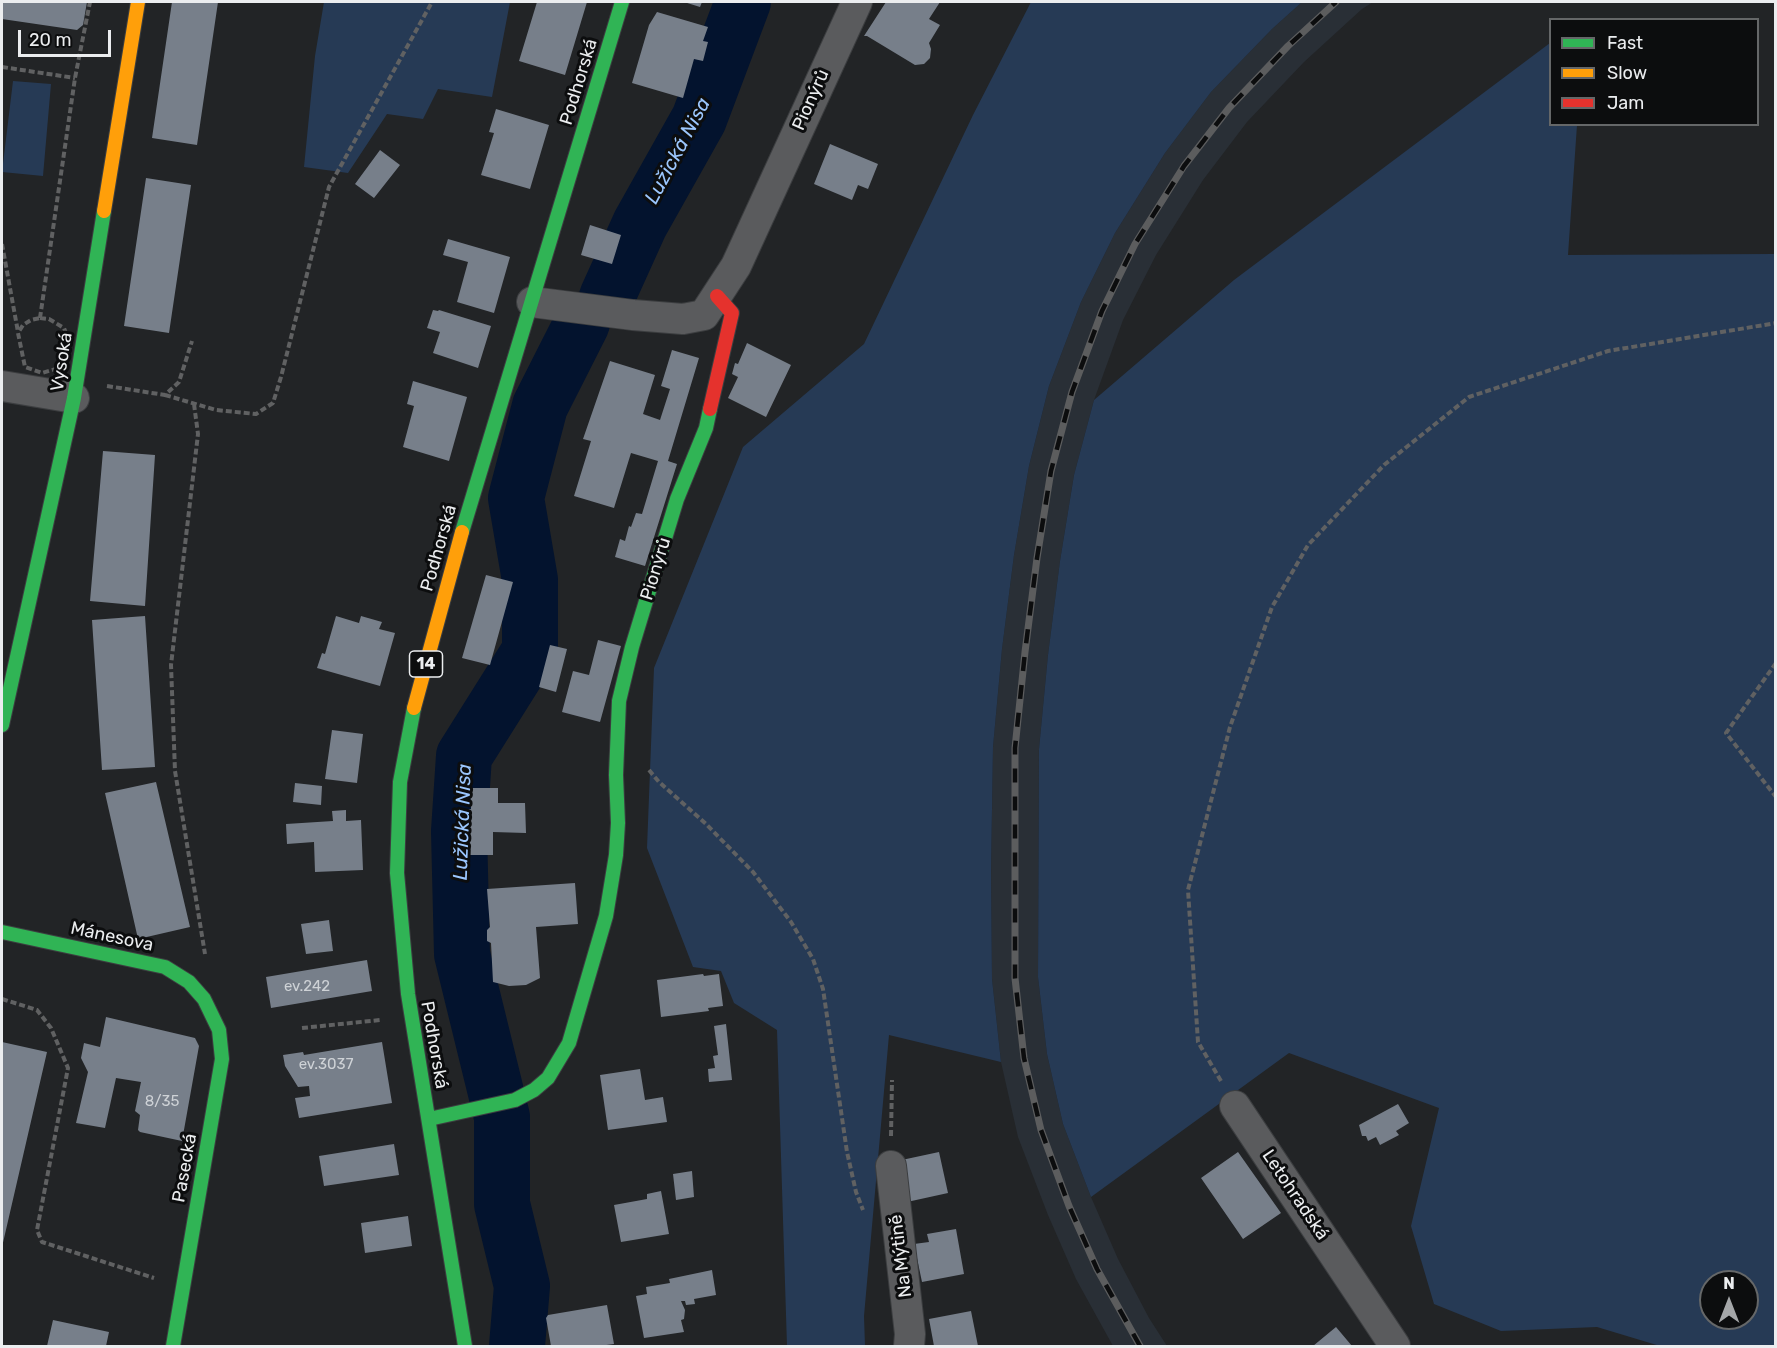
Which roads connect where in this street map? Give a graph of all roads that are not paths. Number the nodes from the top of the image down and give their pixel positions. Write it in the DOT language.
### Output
graph roads {
  1 [pos="138,2"];
  2 [pos="622,2"];
  3 [pos="857,2"];
  4 [pos="717,296"];
  5 [pos="532,302"];
  6 [pos="18,381"];
  7 [pos="76,389"];
  8 [pos="2,725"];
  9 [pos="616,855"];
  10 [pos="2,932"];
  11 [pos="204,999"];
  12 [pos="1235,1106"];
  13 [pos="429,1119"];
  14 [pos="891,1166"];
  15 [pos="173,1347"];
  16 [pos="465,1347"];
  17 [pos="909,1347"];
  18 [pos="1395,1347"];
  1 -- 7 [label="street, Vysoká"];
  2 -- 5 [label="street, Podhorská / 14"];
  3 -- 4 [label="street, Pionýrů"];
  4 -- 5 [label="street, Pionýrů"];
  4 -- 9 [label="street, Pionýrů"];
  5 -- 13 [label="street, Podhorská / 14"];
  6 -- 7 [label="street"];
  7 -- 8 [label="street, Vysoká"];
  9 -- 13 [label="street, Podhorská"];
  10 -- 11 [label="street, Mánesova"];
  11 -- 15 [label="street, Pasecká"];
  12 -- 18 [label="street, Letohradská"];
  13 -- 16 [label="street, Podhorská / 14"];
  14 -- 17 [label="street, Na Mýtině"];
}
